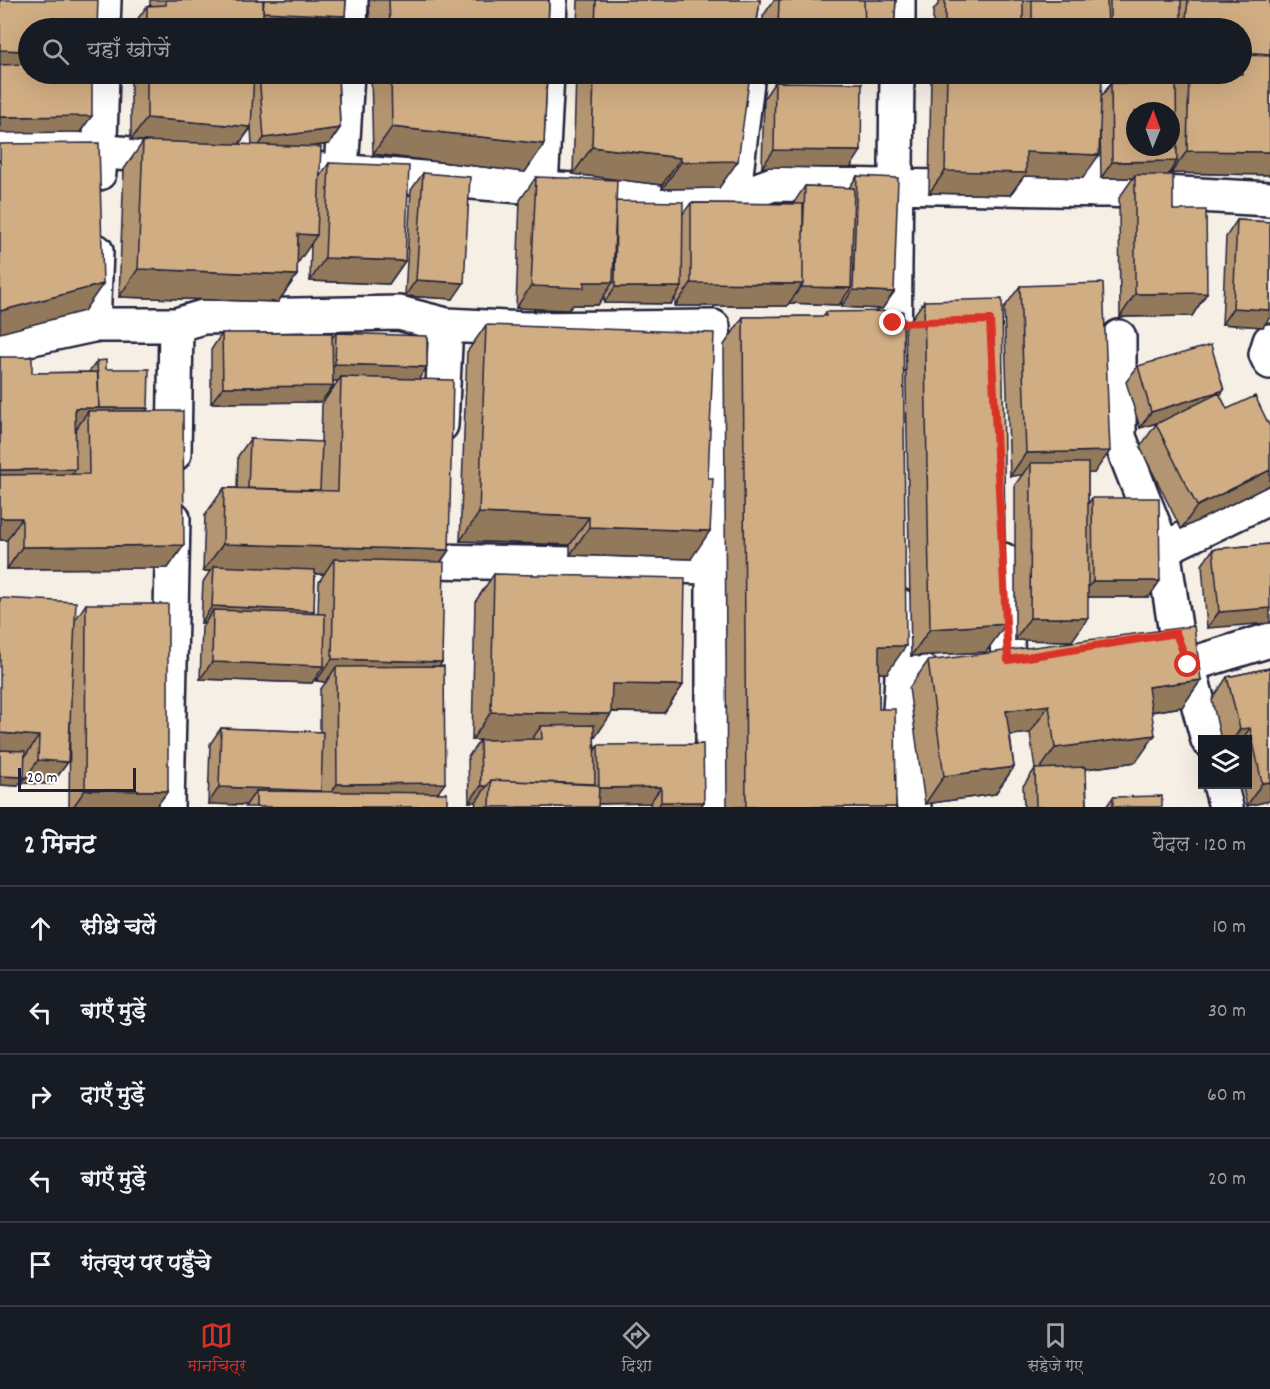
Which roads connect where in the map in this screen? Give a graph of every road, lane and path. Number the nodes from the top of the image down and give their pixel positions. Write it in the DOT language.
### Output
graph roads {
  1 [pos="104,0"];
  2 [pos="351,0"];
  3 [pos="550,0"];
  4 [pos="898,0"];
  5 [pos="103,18"];
  6 [pos="350,18"];
  7 [pos="549,18"];
  8 [pos="898,18"];
  9 [pos="102,84"];
  10 [pos="346,84"];
  11 [pos="546,84"];
  12 [pos="747,84"];
  13 [pos="897,84"];
  14 [pos="1096,84"];
  15 [pos="0,143"];
  16 [pos="100,151"];
  17 [pos="203,160"];
  18 [pos="249,164"];
  19 [pos="341,171"];
  20 [pos="894,185"];
  21 [pos="541,187"];
  22 [pos="1093,190"];
  23 [pos="733,199"];
  24 [pos="1270,199"];
  25 [pos="925,322"];
  26 [pos="859,323"];
  27 [pos="893,323"];
  28 [pos="93,325"];
  29 [pos="176,325"];
  30 [pos="446,325"];
  31 [pos="746,326"];
  32 [pos="713,327"];
  33 [pos="1119,337"];
  34 [pos="1270,342"];
  35 [pos="0,345"];
  36 [pos="1270,362"];
  37 [pos="894,382"];
  38 [pos="440,455"];
  39 [pos="1270,497"];
  40 [pos="436,526"];
  41 [pos="1002,531"];
  42 [pos="1163,549"];
  43 [pos="434,561"];
  44 [pos="713,567"];
  45 [pos="899,570"];
  46 [pos="434,597"];
  47 [pos="1176,633"];
  48 [pos="1143,639"];
  49 [pos="1270,640"];
  50 [pos="1042,655"];
  51 [pos="1008,660"];
  52 [pos="1188,665"];
  53 [pos="902,676"];
  54 [pos="1207,735"];
  55 [pos="1221,789"];
  56 [pos="167,807"];
  57 [pos="713,807"];
  58 [pos="914,807"];
  59 [pos="1226,807"];
  1 -- 5 [label="street"];
  2 -- 6 [label="street"];
  3 -- 7 [label="street"];
  4 -- 8 [label="street"];
  9 -- 16 [label="street"];
  10 -- 19 [label="street"];
  11 -- 21 [label="street"];
  12 -- 23 [label="street"];
  13 -- 20 [label="street"];
  14 -- 22 [label="street"];
  15 -- 16 [label="street"];
  16 -- 17 [label="street"];
  16 -- 28 [label="street"];
  18 -- 19 [label="street"];
  19 -- 21 [label="street"];
  20 -- 22 [label="street"];
  20 -- 23 [label="street"];
  20 -- 27 [label="street"];
  21 -- 23 [label="street"];
  22 -- 24 [label="street"];
  25 -- 27 [label="street"];
  26 -- 27 [label="street"];
  27 -- 37 [label="street"];
  28 -- 29 [label="street"];
  28 -- 35 [label="street"];
  29 -- 30 [label="street"];
  29 -- 56 [label="street"];
  30 -- 32 [label="street"];
  30 -- 38 [label="street"];
  31 -- 32 [label="street"];
  32 -- 44 [label="street"];
  33 -- 42 [label="street"];
  34 -- 36 [label="street"];
  39 -- 42 [label="street"];
  40 -- 43 [label="street"];
  41 -- 51 [label="street"];
  42 -- 47 [label="street"];
  43 -- 44 [label="street"];
  43 -- 46 [label="street"];
  44 -- 57 [label="street"];
  45 -- 53 [label="street"];
  47 -- 48 [label="street"];
  47 -- 52 [label="street"];
  49 -- 52 [label="street"];
  50 -- 51 [label="street"];
  51 -- 53 [label="street"];
  52 -- 54 [label="street"];
  53 -- 58 [label="street"];
  55 -- 59 [label="street"];
}
